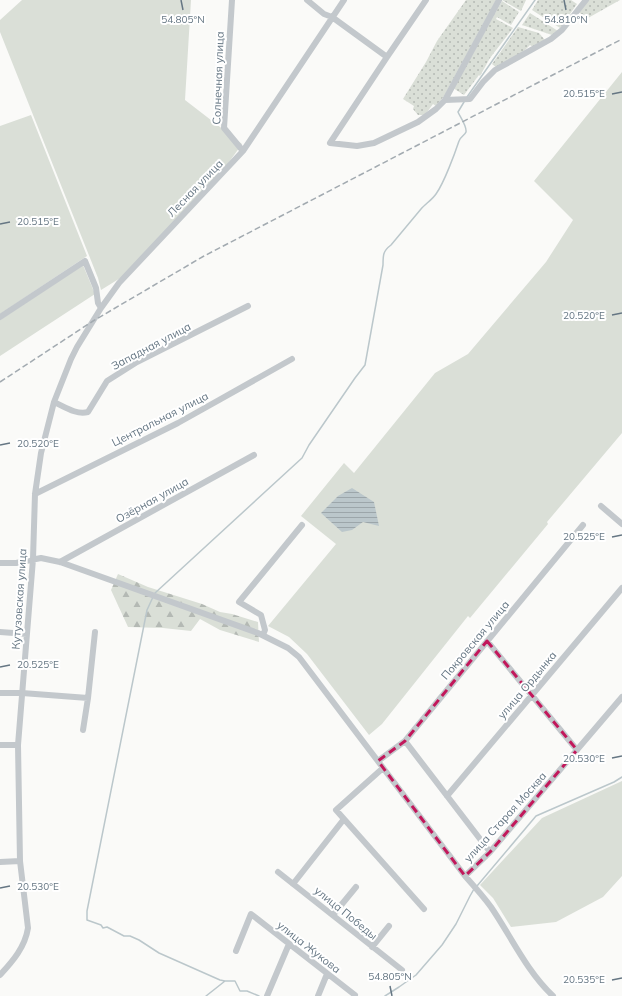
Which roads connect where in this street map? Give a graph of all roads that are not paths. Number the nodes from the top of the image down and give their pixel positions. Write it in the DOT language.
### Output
graph roads {
  1 [pos="232,0"];
  2 [pos="307,0"];
  3 [pos="344,0"];
  4 [pos="426,0"];
  5 [pos="499,0"];
  6 [pos="586,0"];
  7 [pos="332,17"];
  8 [pos="387,57"];
  9 [pos="445,100"];
  10 [pos="243,151"];
  11 [pos="248,306"];
  12 [pos="101,308"];
  13 [pos="0,317"];
  14 [pos="292,359"];
  15 [pos="60,387"];
  16 [pos="54,402"];
  17 [pos="254,455"];
  18 [pos="35,494"];
  19 [pos="601,506"];
  20 [pos="622,524"];
  21 [pos="302,525"];
  22 [pos="583,525"];
  23 [pos="33,559"];
  24 [pos="60,562"];
  25 [pos="0,563"];
  26 [pos="622,588"];
  27 [pos="0,632"];
  28 [pos="96,632"];
  29 [pos="27,634"];
  30 [pos="263,635"];
  31 [pos="487,641"];
  32 [pos="0,693"];
  33 [pos="22,693"];
  34 [pos="532,694"];
  35 [pos="622,697"];
  36 [pos="88,698"];
  37 [pos="83,730"];
  38 [pos="405,741"];
  39 [pos="0,745"];
  40 [pos="18,745"];
  41 [pos="577,750"];
  42 [pos="378,761"];
  43 [pos="383,768"];
  44 [pos="447,796"];
  45 [pos="344,819"];
  46 [pos="490,852"];
  47 [pos="0,862"];
  48 [pos="20,862"];
  49 [pos="278,872"];
  50 [pos="465,876"];
  51 [pos="293,884"];
  52 [pos="356,887"];
  53 [pos="424,909"];
  54 [pos="333,915"];
  55 [pos="389,926"];
  56 [pos="289,944"];
  57 [pos="372,947"];
  58 [pos="236,951"];
  59 [pos="402,970"];
  60 [pos="327,974"];
  61 [pos="0,975"];
  62 [pos="268,994"];
  63 [pos="355,995"];
  64 [pos="318,996"];
  65 [pos="553,996"];
  1 -- 10 [label="street, Солнечная улица"];
  2 -- 7 [label="street"];
  3 -- 7 [label="street, Лесная улица"];
  4 -- 8 [label="street"];
  5 -- 9 [label="street"];
  6 -- 9 [label="street"];
  7 -- 8 [label="street"];
  7 -- 10 [label="street, Лесная улица"];
  8 -- 9 [label="street"];
  10 -- 12 [label="street, Лесная улица"];
  11 -- 16 [label="street, Западная улица"];
  12 -- 13 [label="street"];
  12 -- 15 [label="street, Лесная улица"];
  14 -- 18 [label="street, Центральная улица"];
  15 -- 16 [label="street, Кутузовская улица"];
  16 -- 18 [label="street, Кутузовская улица"];
  17 -- 24 [label="street, Озёрная улица"];
  18 -- 23 [label="street, Кутузовская улица"];
  19 -- 20 [label="street"];
  21 -- 30 [label="street"];
  22 -- 31 [label="street, Покровская улица"];
  23 -- 24 [label="street"];
  23 -- 25 [label="street"];
  23 -- 29 [label="street, Кутузовская улица"];
  24 -- 30 [label="street"];
  26 -- 34 [label="street, улица Ордынка"];
  27 -- 29 [label="street"];
  28 -- 36 [label="street"];
  29 -- 33 [label="street, Кутузовская улица"];
  30 -- 42 [label="street"];
  31 -- 34 [label="street"];
  31 -- 38 [label="street, Покровская улица"];
  32 -- 33 [label="street"];
  33 -- 36 [label="street"];
  33 -- 40 [label="street, Кутузовская улица"];
  34 -- 41 [label="street"];
  34 -- 44 [label="street, улица Ордынка"];
  35 -- 41 [label="street, улица Старая Москва"];
  36 -- 37 [label="street"];
  38 -- 42 [label="street, Покровская улица"];
  38 -- 44 [label="street"];
  39 -- 40 [label="street"];
  40 -- 48 [label="street, Кутузовская улица"];
  41 -- 46 [label="street, улица Старая Москва"];
  42 -- 43 [label="street"];
  43 -- 45 [label="street"];
  43 -- 50 [label="street"];
  44 -- 46 [label="street"];
  45 -- 51 [label="street"];
  45 -- 53 [label="street"];
  46 -- 50 [label="street, улица Старая Москва"];
  47 -- 48 [label="street"];
  48 -- 61 [label="street, Кутузовская улица"];
  49 -- 51 [label="street, улица Победы"];
  50 -- 65 [label="street"];
  51 -- 54 [label="street, улица Победы"];
  52 -- 54 [label="street"];
  54 -- 57 [label="street, улица Победы"];
  55 -- 57 [label="street"];
  56 -- 58 [label="street, улица Жукова"];
  56 -- 60 [label="street, улица Жукова"];
  56 -- 62 [label="street"];
  57 -- 59 [label="street, улица Победы"];
  60 -- 63 [label="street, улица Жукова"];
  60 -- 64 [label="street"];
}
